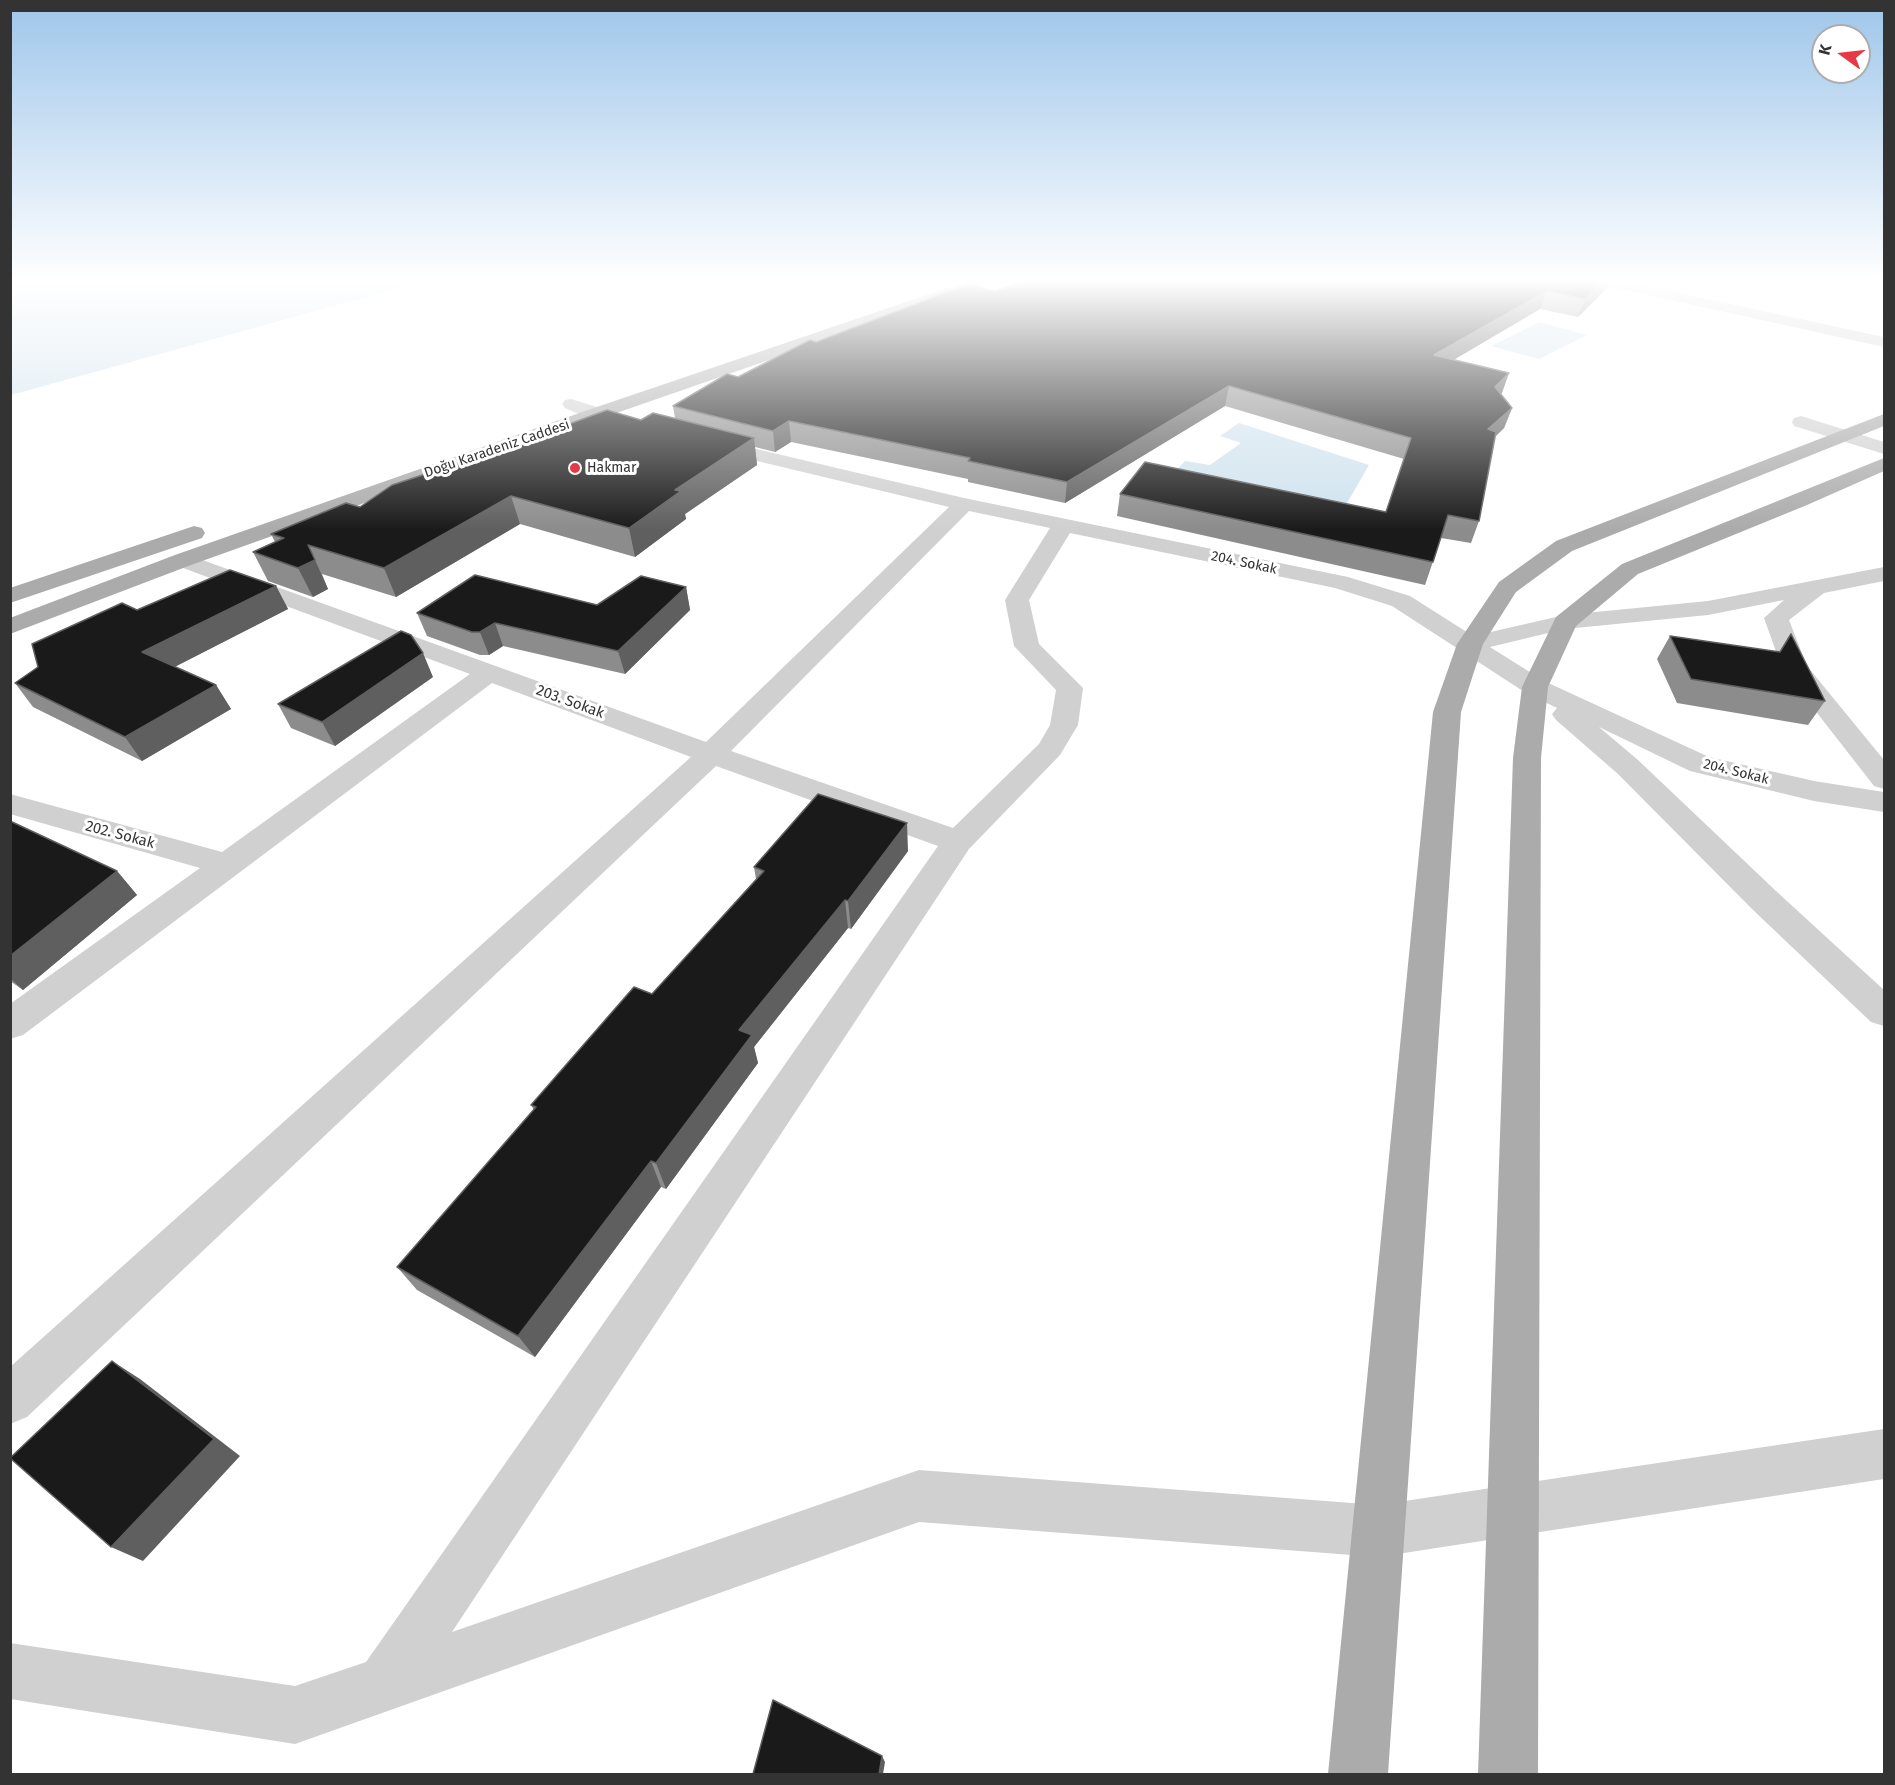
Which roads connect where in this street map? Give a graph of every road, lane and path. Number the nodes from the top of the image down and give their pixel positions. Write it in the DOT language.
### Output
graph roads {
  1 [pos="688,363"];
  2 [pos="743,363"];
  3 [pos="571,404"];
  4 [pos="595,414"];
  5 [pos="1884,420"];
  6 [pos="1801,422"];
  7 [pos="650,429"];
  8 [pos="492,430"];
  9 [pos="1846,435"];
  10 [pos="695,440"];
  11 [pos="1884,448"];
  12 [pos="1884,464"];
  13 [pos="964,504"];
  14 [pos="212,526"];
  15 [pos="1063,526"];
  16 [pos="183,560"];
  17 [pos="1884,574"];
  18 [pos="1820,587"];
  19 [pos="10,596"];
  20 [pos="1565,622"];
  21 [pos="10,627"];
  22 [pos="1470,644"];
  23 [pos="490,672"];
  24 [pos="1535,687"];
  25 [pos="711,754"];
  26 [pos="1884,779"];
  27 [pos="1884,802"];
  28 [pos="10,804"];
  29 [pos="958,841"];
  30 [pos="230,865"];
  31 [pos="1884,1012"];
  32 [pos="10,1024"];
  33 [pos="10,1400"];
  34 [pos="1884,1454"];
  35 [pos="1513,1510"];
  36 [pos="1378,1531"];
  37 [pos="10,1671"];
  38 [pos="385,1683"];
  39 [pos="1358,1774"];
  40 [pos="1508,1774"];
  1 -- 3 [label="main road, Doğu Karadeniz Caddesi"];
  2 -- 4 [label="main road, Doğu Karadeniz Caddesi"];
  3 -- 4 [label="street"];
  3 -- 8 [label="main road, Doğu Karadeniz Caddesi"];
  4 -- 7 [label="street"];
  4 -- 16 [label="main road, Doğu Karadeniz Caddesi"];
  5 -- 9 [label="main road"];
  6 -- 9 [label="street"];
  9 -- 11 [label="street"];
  9 -- 22 [label="main road"];
  10 -- 13 [label="street, 204. Sokak"];
  12 -- 20 [label="main road"];
  13 -- 15 [label="street, 204. Sokak"];
  13 -- 25 [label="street"];
  14 -- 19 [label="main road"];
  15 -- 22 [label="street, 204. Sokak"];
  15 -- 29 [label="street"];
  16 -- 21 [label="main road, Doğu Karadeniz Caddesi"];
  16 -- 23 [label="street, 203. Sokak"];
  17 -- 18 [label="street"];
  18 -- 20 [label="street"];
  18 -- 26 [label="street"];
  20 -- 22 [label="street"];
  20 -- 24 [label="main road"];
  22 -- 24 [label="street, 204. Sokak"];
  22 -- 36 [label="main road"];
  23 -- 25 [label="street, 203. Sokak"];
  23 -- 30 [label="street"];
  24 -- 27 [label="street, 204. Sokak"];
  24 -- 31 [label="street"];
  24 -- 35 [label="main road"];
  25 -- 29 [label="street, 203. Sokak"];
  25 -- 33 [label="street"];
  28 -- 30 [label="street, 202. Sokak"];
  29 -- 38 [label="street"];
  30 -- 32 [label="street"];
  34 -- 35 [label="street"];
  35 -- 36 [label="street"];
  35 -- 40 [label="main road"];
  36 -- 38 [label="street"];
  36 -- 39 [label="main road"];
  37 -- 38 [label="street"];
}
